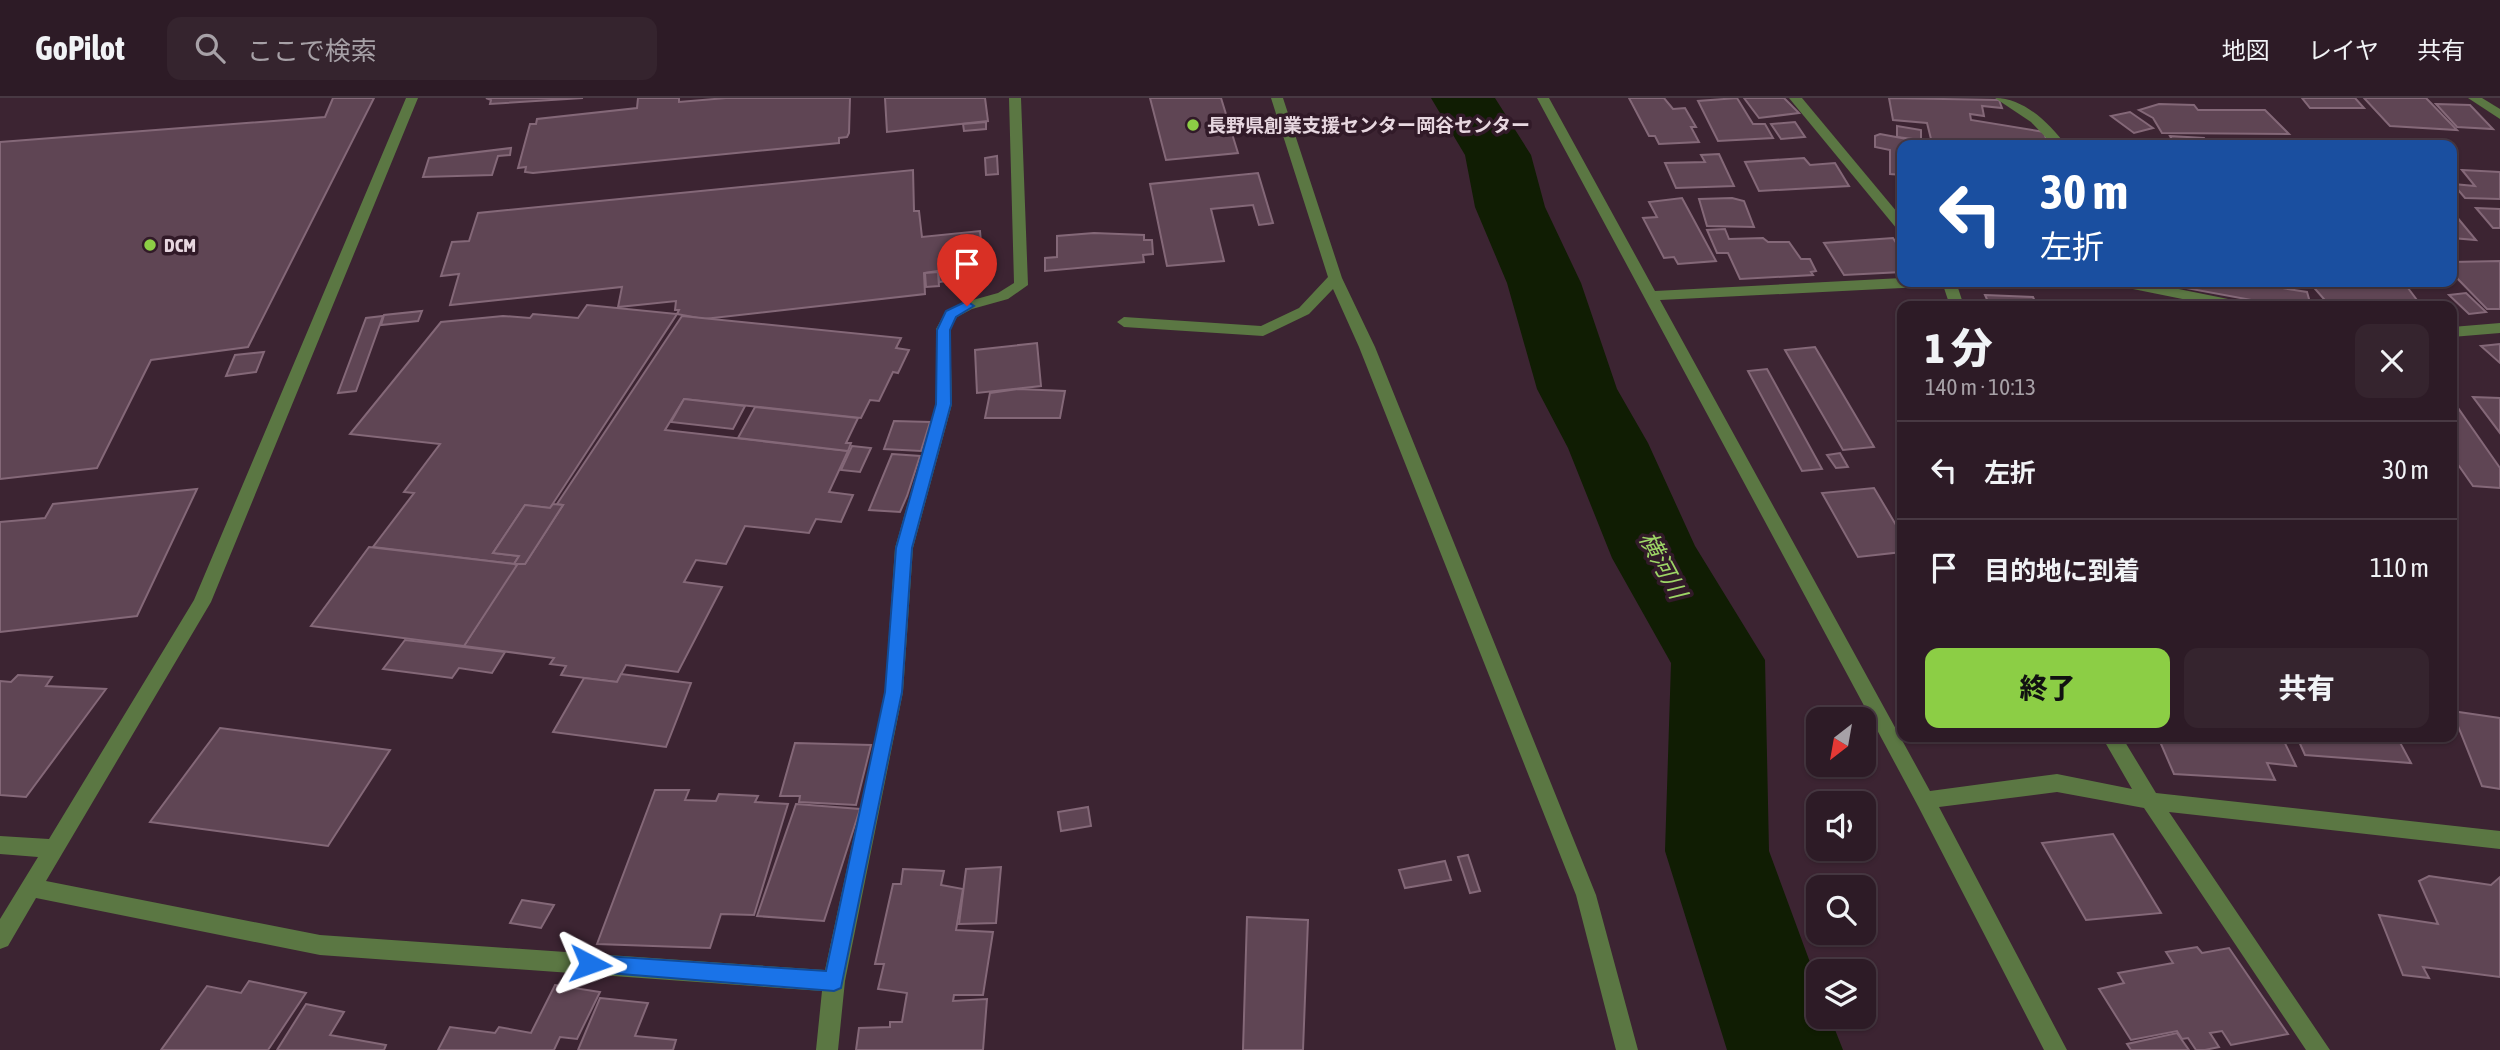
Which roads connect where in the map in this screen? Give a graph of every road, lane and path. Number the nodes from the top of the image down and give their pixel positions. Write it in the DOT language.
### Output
graph roads {
  1 [pos="412,98"];
  2 [pos="1015,98"];
  3 [pos="1278,98"];
  4 [pos="1543,98"];
  5 [pos="1795,98"];
  6 [pos="2001,98"];
  7 [pos="2474,98"];
  8 [pos="2500,115"];
  9 [pos="2055,140"];
  10 [pos="1897,220"];
  11 [pos="1335,278"];
  12 [pos="1897,283"];
  13 [pos="2147,287"];
  14 [pos="1650,296"];
  15 [pos="2214,301"];
  16 [pos="1124,322"];
  17 [pos="2500,328"];
  18 [pos="2457,332"];
  19 [pos="2115,742"];
  20 [pos="1925,800"];
  21 [pos="2150,801"];
  22 [pos="2500,840"];
  23 [pos="0,845"];
  24 [pos="54,849"];
  25 [pos="31,888"];
  26 [pos="0,939"];
  27 [pos="834,981"];
  28 [pos="827,1050"];
  29 [pos="1627,1050"];
  30 [pos="2056,1050"];
  31 [pos="2319,1050"];
  1 -- 24 [label="street"];
  2 -- 27 [label="street"];
  3 -- 11 [label="street"];
  4 -- 14 [label="street"];
  5 -- 10 [label="street"];
  6 -- 9 [label="street"];
  7 -- 8 [label="street"];
  11 -- 16 [label="street"];
  11 -- 29 [label="street"];
  12 -- 14 [label="street"];
  13 -- 15 [label="street"];
  14 -- 20 [label="street"];
  17 -- 18 [label="street"];
  19 -- 21 [label="street"];
  20 -- 21 [label="street"];
  20 -- 30 [label="street"];
  21 -- 22 [label="street"];
  21 -- 31 [label="street"];
  23 -- 24 [label="street"];
  24 -- 25 [label="street"];
  25 -- 26 [label="street"];
  25 -- 27 [label="street"];
  27 -- 28 [label="street"];
}
